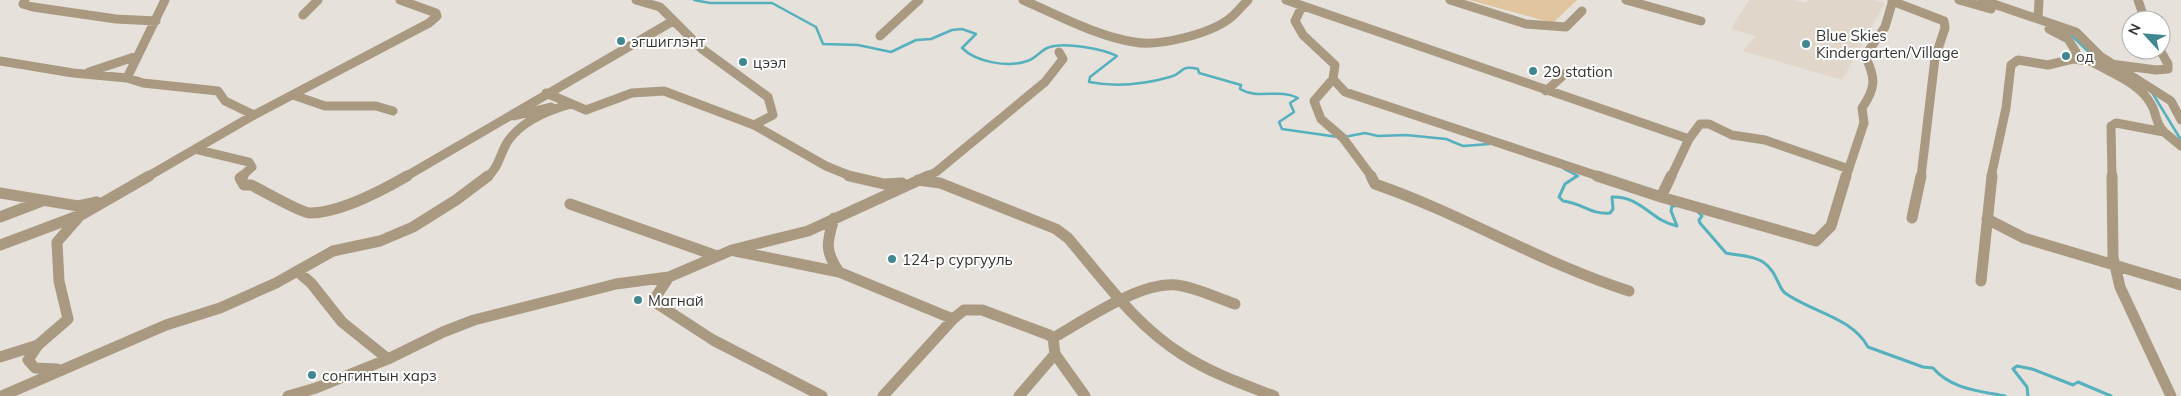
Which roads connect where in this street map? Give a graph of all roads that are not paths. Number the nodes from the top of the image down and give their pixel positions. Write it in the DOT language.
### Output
graph roads {
  1 [pos="25,0"];
  2 [pos="165,0"];
  3 [pos="318,0"];
  4 [pos="400,0"];
  5 [pos="636,0"];
  6 [pos="919,0"];
  7 [pos="1023,0"];
  8 [pos="1248,0"];
  9 [pos="1286,0"];
  10 [pos="1450,0"];
  11 [pos="1626,0"];
  12 [pos="1892,0"];
  13 [pos="1959,0"];
  14 [pos="1982,0"];
  15 [pos="2039,0"];
  16 [pos="1302,6"];
  17 [pos="1582,11"];
  18 [pos="303,15"];
  19 [pos="2038,18"];
  20 [pos="156,21"];
  21 [pos="673,21"];
  22 [pos="1700,21"];
  23 [pos="880,36"];
  24 [pos="1059,52"];
  25 [pos="138,56"];
  26 [pos="2073,59"];
  27 [pos="2166,60"];
  28 [pos="0,61"];
  29 [pos="2102,62"];
  30 [pos="73,73"];
  31 [pos="1566,73"];
  32 [pos="127,78"];
  33 [pos="1333,79"];
  34 [pos="1546,91"];
  35 [pos="546,93"];
  36 [pos="293,95"];
  37 [pos="2176,102"];
  38 [pos="571,104"];
  39 [pos="556,108"];
  40 [pos="393,111"];
  41 [pos="254,115"];
  42 [pos="2181,120"];
  43 [pos="494,123"];
  44 [pos="754,125"];
  45 [pos="2164,132"];
  46 [pos="1689,139"];
  47 [pos="2181,146"];
  48 [pos="195,149"];
  49 [pos="1848,170"];
  50 [pos="916,180"];
  51 [pos="0,193"];
  52 [pos="119,195"];
  53 [pos="1661,197"];
  54 [pos="43,201"];
  55 [pos="570,204"];
  56 [pos="83,214"];
  57 [pos="0,217"];
  58 [pos="834,218"];
  59 [pos="1912,218"];
  60 [pos="1986,219"];
  61 [pos="0,245"];
  62 [pos="732,250"];
  63 [pos="717,256"];
  64 [pos="2115,266"];
  65 [pos="297,271"];
  66 [pos="839,272"];
  67 [pos="669,277"];
  68 [pos="1981,281"];
  69 [pos="2181,285"];
  70 [pos="1629,291"];
  71 [pos="1123,300"];
  72 [pos="1235,304"];
  73 [pos="953,318"];
  74 [pos="1054,338"];
  75 [pos="38,345"];
  76 [pos="1055,354"];
  77 [pos="0,357"];
  78 [pos="89,357"];
  79 [pos="388,359"];
  80 [pos="2,396"];
  81 [pos="288,396"];
  82 [pos="822,396"];
  83 [pos="883,396"];
  84 [pos="1019,396"];
  85 [pos="1085,396"];
  86 [pos="1274,396"];
  87 [pos="2171,396"];
  1 -- 20 [label="street"];
  2 -- 20 [label="street"];
  3 -- 18 [label="street"];
  4 -- 36 [label="street"];
  5 -- 21 [label="street"];
  6 -- 23 [label="street"];
  7 -- 8 [label="street"];
  9 -- 16 [label="street"];
  10 -- 17 [label="street"];
  11 -- 22 [label="street"];
  12 -- 49 [label="street"];
  12 -- 59 [label="street"];
  13 -- 26 [label="street"];
  14 -- 19 [label="street"];
  15 -- 19 [label="street"];
  16 -- 33 [label="street"];
  16 -- 34 [label="street"];
  19 -- 29 [label="street"];
  20 -- 25 [label="street"];
  21 -- 35 [label="street"];
  21 -- 44 [label="street"];
  24 -- 50 [label="street"];
  25 -- 30 [label="street"];
  25 -- 32 [label="street"];
  26 -- 29 [label="street"];
  26 -- 60 [label="street"];
  27 -- 29 [label="street"];
  28 -- 30 [label="street"];
  29 -- 37 [label="street"];
  29 -- 45 [label="street"];
  30 -- 32 [label="street"];
  31 -- 34 [label="street"];
  32 -- 41 [label="street"];
  33 -- 53 [label="street"];
  33 -- 70 [label="street"];
  34 -- 46 [label="street"];
  35 -- 38 [label="street"];
  35 -- 43 [label="street"];
  36 -- 40 [label="street"];
  36 -- 41 [label="street"];
  37 -- 42 [label="street"];
  38 -- 39 [label="street"];
  38 -- 44 [label="street"];
  39 -- 43 [label="street"];
  39 -- 65 [label="street"];
  41 -- 48 [label="street"];
  43 -- 48 [label="street"];
  44 -- 50 [label="street"];
  45 -- 47 [label="street"];
  45 -- 64 [label="street"];
  46 -- 49 [label="street"];
  46 -- 53 [label="street"];
  48 -- 52 [label="street"];
  49 -- 53 [label="street"];
  50 -- 58 [label="street"];
  50 -- 71 [label="street"];
  51 -- 54 [label="street"];
  52 -- 54 [label="street"];
  52 -- 56 [label="street"];
  54 -- 57 [label="street"];
  55 -- 63 [label="street"];
  56 -- 61 [label="street"];
  56 -- 75 [label="street"];
  58 -- 62 [label="street"];
  58 -- 66 [label="street"];
  60 -- 64 [label="street"];
  60 -- 68 [label="street"];
  62 -- 63 [label="street"];
  62 -- 66 [label="street"];
  63 -- 67 [label="street"];
  64 -- 69 [label="street"];
  64 -- 87 [label="street"];
  65 -- 78 [label="street"];
  65 -- 79 [label="street"];
  66 -- 73 [label="street"];
  67 -- 79 [label="street"];
  67 -- 82 [label="street"];
  71 -- 72 [label="street"];
  71 -- 74 [label="street"];
  71 -- 86 [label="street"];
  73 -- 74 [label="street"];
  73 -- 83 [label="street"];
  74 -- 76 [label="street"];
  75 -- 77 [label="street"];
  75 -- 78 [label="street"];
  76 -- 84 [label="street"];
  76 -- 85 [label="street"];
  78 -- 80 [label="street"];
  79 -- 81 [label="street"];
}
